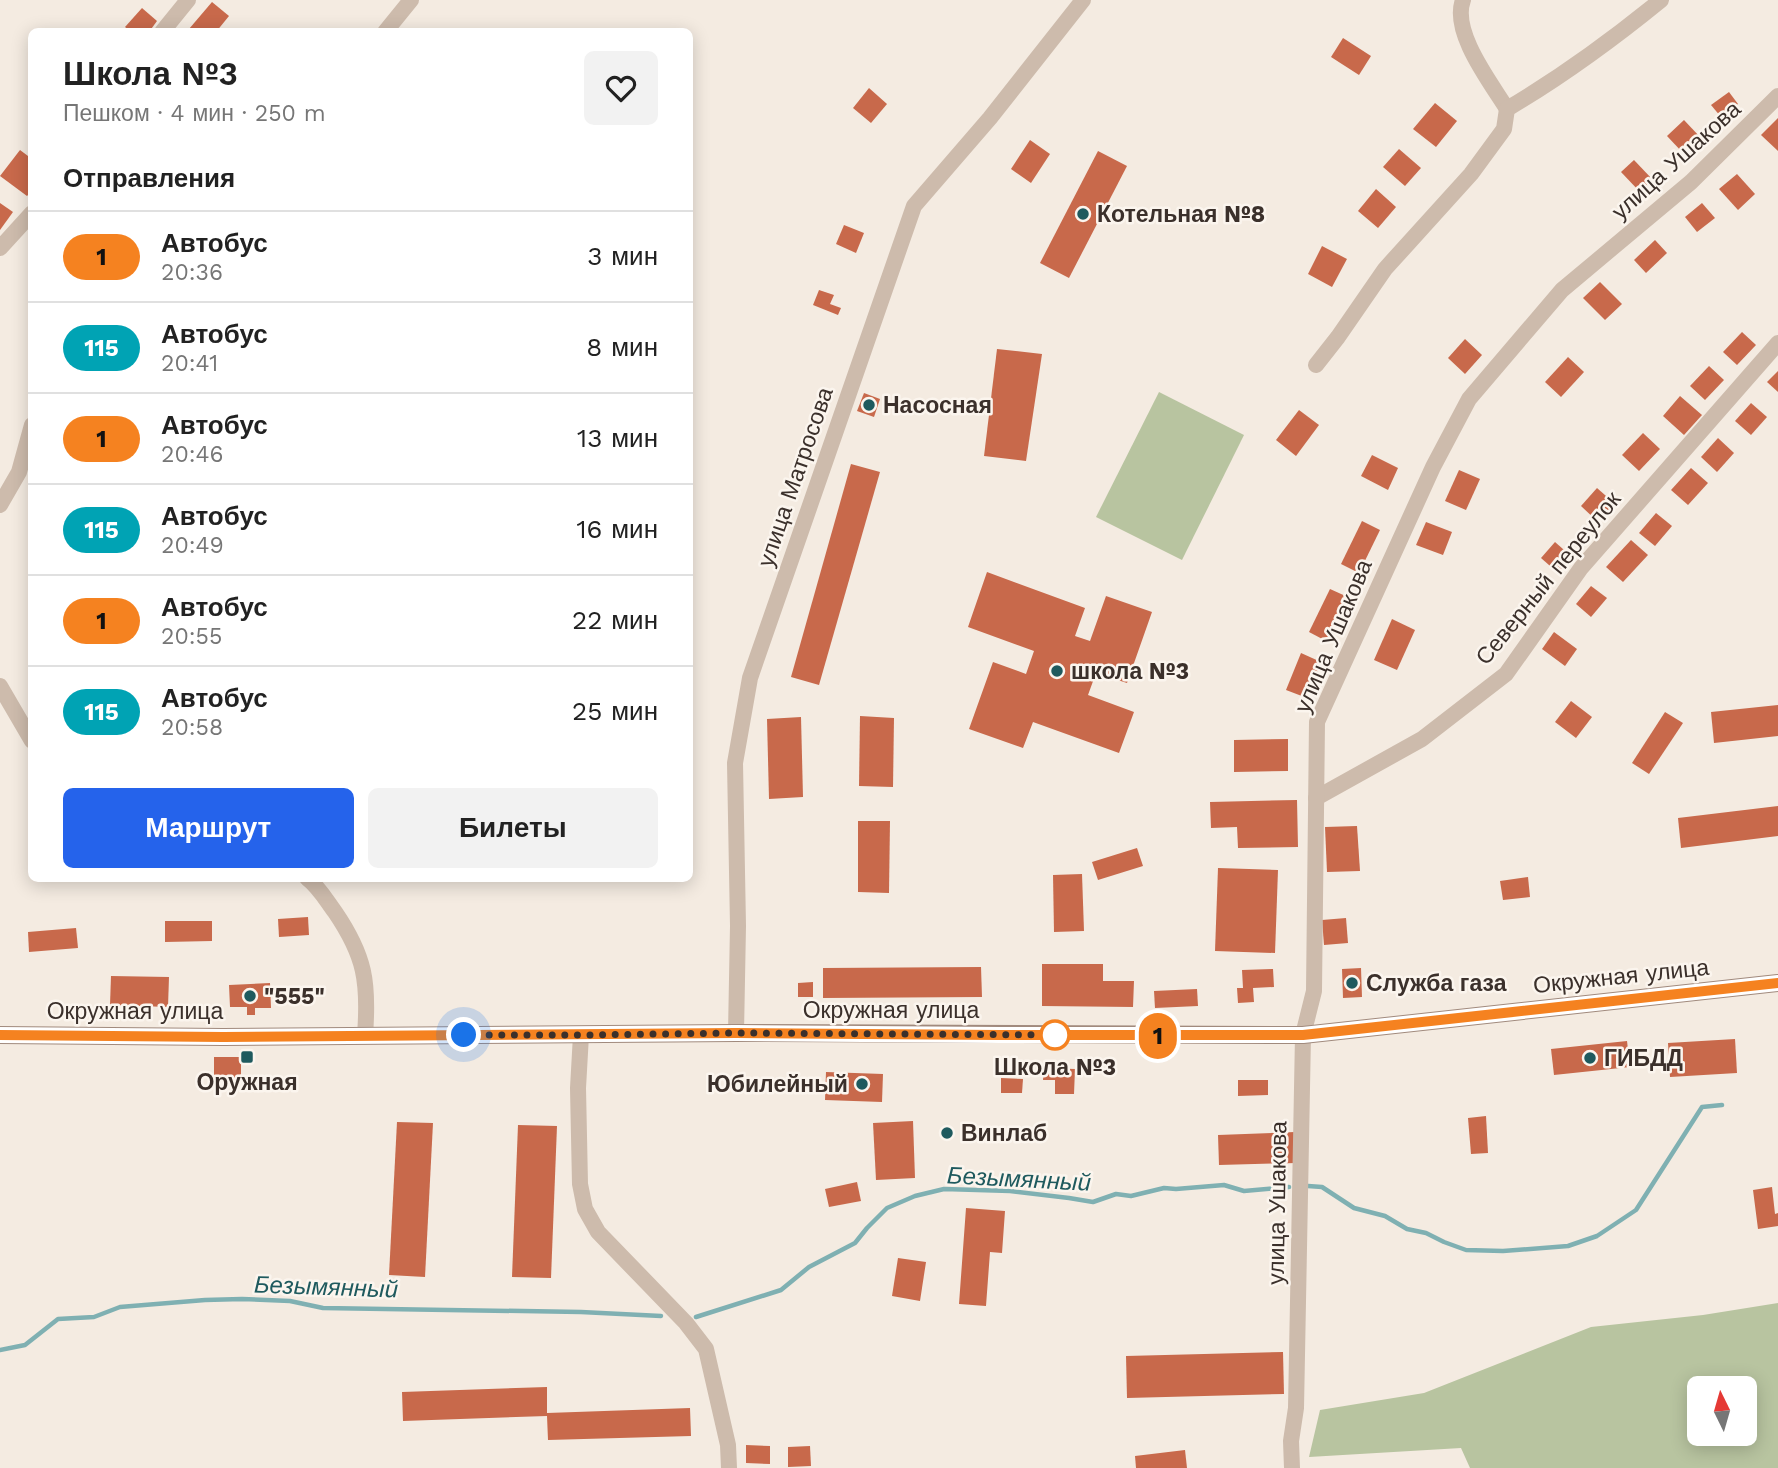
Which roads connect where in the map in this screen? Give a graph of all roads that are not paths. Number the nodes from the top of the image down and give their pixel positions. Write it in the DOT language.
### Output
graph roads {
  1 [pos="188,0"];
  2 [pos="411,0"];
  3 [pos="1083,0"];
  4 [pos="1463,0"];
  5 [pos="1661,0"];
  6 [pos="165,28"];
  7 [pos="388,28"];
  8 [pos="1778,96"];
  9 [pos="1507,109"];
  10 [pos="28,217"];
  11 [pos="0,248"];
  12 [pos="1778,343"];
  13 [pos="1316,365"];
  14 [pos="28,439"];
  15 [pos="0,506"];
  16 [pos="0,686"];
  17 [pos="28,734"];
  18 [pos="1316,798"];
  19 [pos="312,882"];
  20 [pos="1778,983"];
  21 [pos="736,1033"];
  22 [pos="0,1035"];
  23 [pos="365,1035"];
  24 [pos="581,1035"];
  25 [pos="1303,1035"];
  26 [pos="729,1468"];
  27 [pos="1293,1468"];
  1 -- 6 [label="street"];
  2 -- 7 [label="street"];
  3 -- 21 [label="street, улица Матросова"];
  4 -- 9 [label="street"];
  5 -- 9 [label="street"];
  8 -- 18 [label="street, улица Ушакова"];
  9 -- 13 [label="street"];
  10 -- 11 [label="street"];
  12 -- 18 [label="street, Северный переулок"];
  14 -- 15 [label="street"];
  16 -- 17 [label="street"];
  18 -- 25 [label="street, улица Ушакова"];
  19 -- 23 [label="street"];
  20 -- 25 [label="main road, Окружная улица"];
  21 -- 24 [label="main road, Окружная улица"];
  21 -- 25 [label="main road, Окружная улица"];
  22 -- 23 [label="main road, Окружная улица"];
  23 -- 24 [label="main road, Окружная улица"];
  24 -- 26 [label="street"];
  25 -- 27 [label="street, улица Ушакова"];
}
